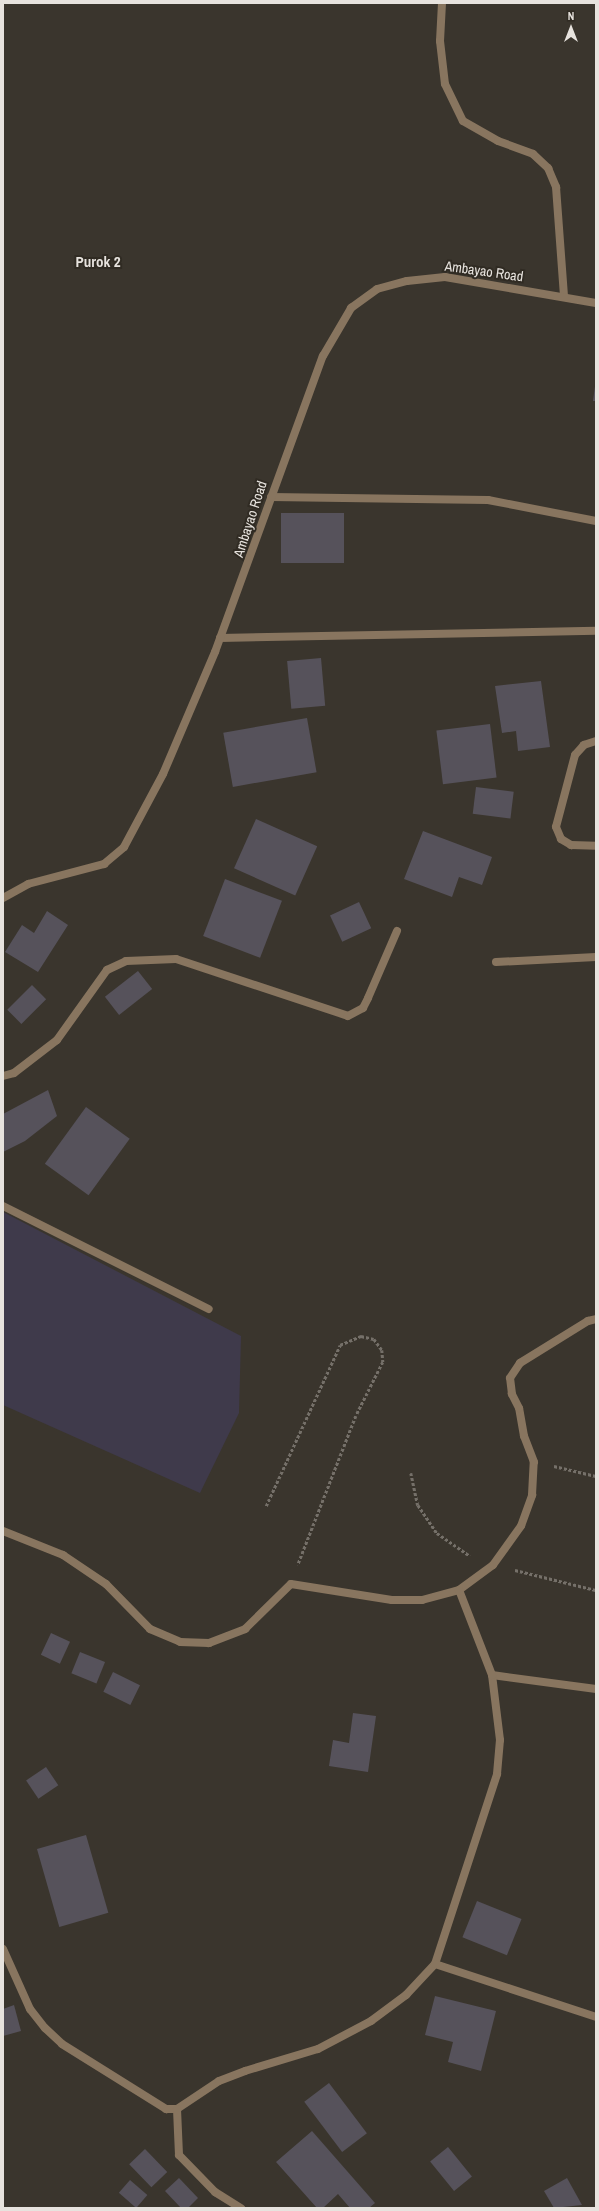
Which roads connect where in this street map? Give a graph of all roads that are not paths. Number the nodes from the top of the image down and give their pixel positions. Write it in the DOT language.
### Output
graph roads {
  1 [pos="442,3"];
  2 [pos="564,296"];
  3 [pos="596,303"];
  4 [pos="271,497"];
  5 [pos="596,521"];
  6 [pos="596,631"];
  7 [pos="220,638"];
  8 [pos="596,741"];
  9 [pos="596,846"];
  10 [pos="3,898"];
  11 [pos="397,931"];
  12 [pos="596,957"];
  13 [pos="496,962"];
  14 [pos="3,1076"];
  15 [pos="3,1206"];
  16 [pos="209,1309"];
  17 [pos="596,1319"];
  18 [pos="3,1531"];
  19 [pos="459,1590"];
  20 [pos="492,1675"];
  21 [pos="596,1689"];
  22 [pos="3,1949"];
  23 [pos="435,1964"];
  24 [pos="596,2017"];
  25 [pos="177,2109"];
  26 [pos="241,2208"];
  1 -- 2 [label="street"];
  2 -- 3 [label="street, Ambayao Road"];
  2 -- 4 [label="street, Ambayao Road"];
  4 -- 5 [label="street"];
  4 -- 7 [label="street, Ambayao Road"];
  6 -- 7 [label="street"];
  7 -- 10 [label="street, Ambayao Road"];
  8 -- 9 [label="street"];
  11 -- 14 [label="street"];
  12 -- 13 [label="street"];
  15 -- 16 [label="street"];
  17 -- 19 [label="street"];
  18 -- 19 [label="street"];
  19 -- 20 [label="street"];
  20 -- 21 [label="street"];
  20 -- 23 [label="street"];
  22 -- 25 [label="street"];
  23 -- 24 [label="street"];
  23 -- 25 [label="street"];
  25 -- 26 [label="street"];
}
